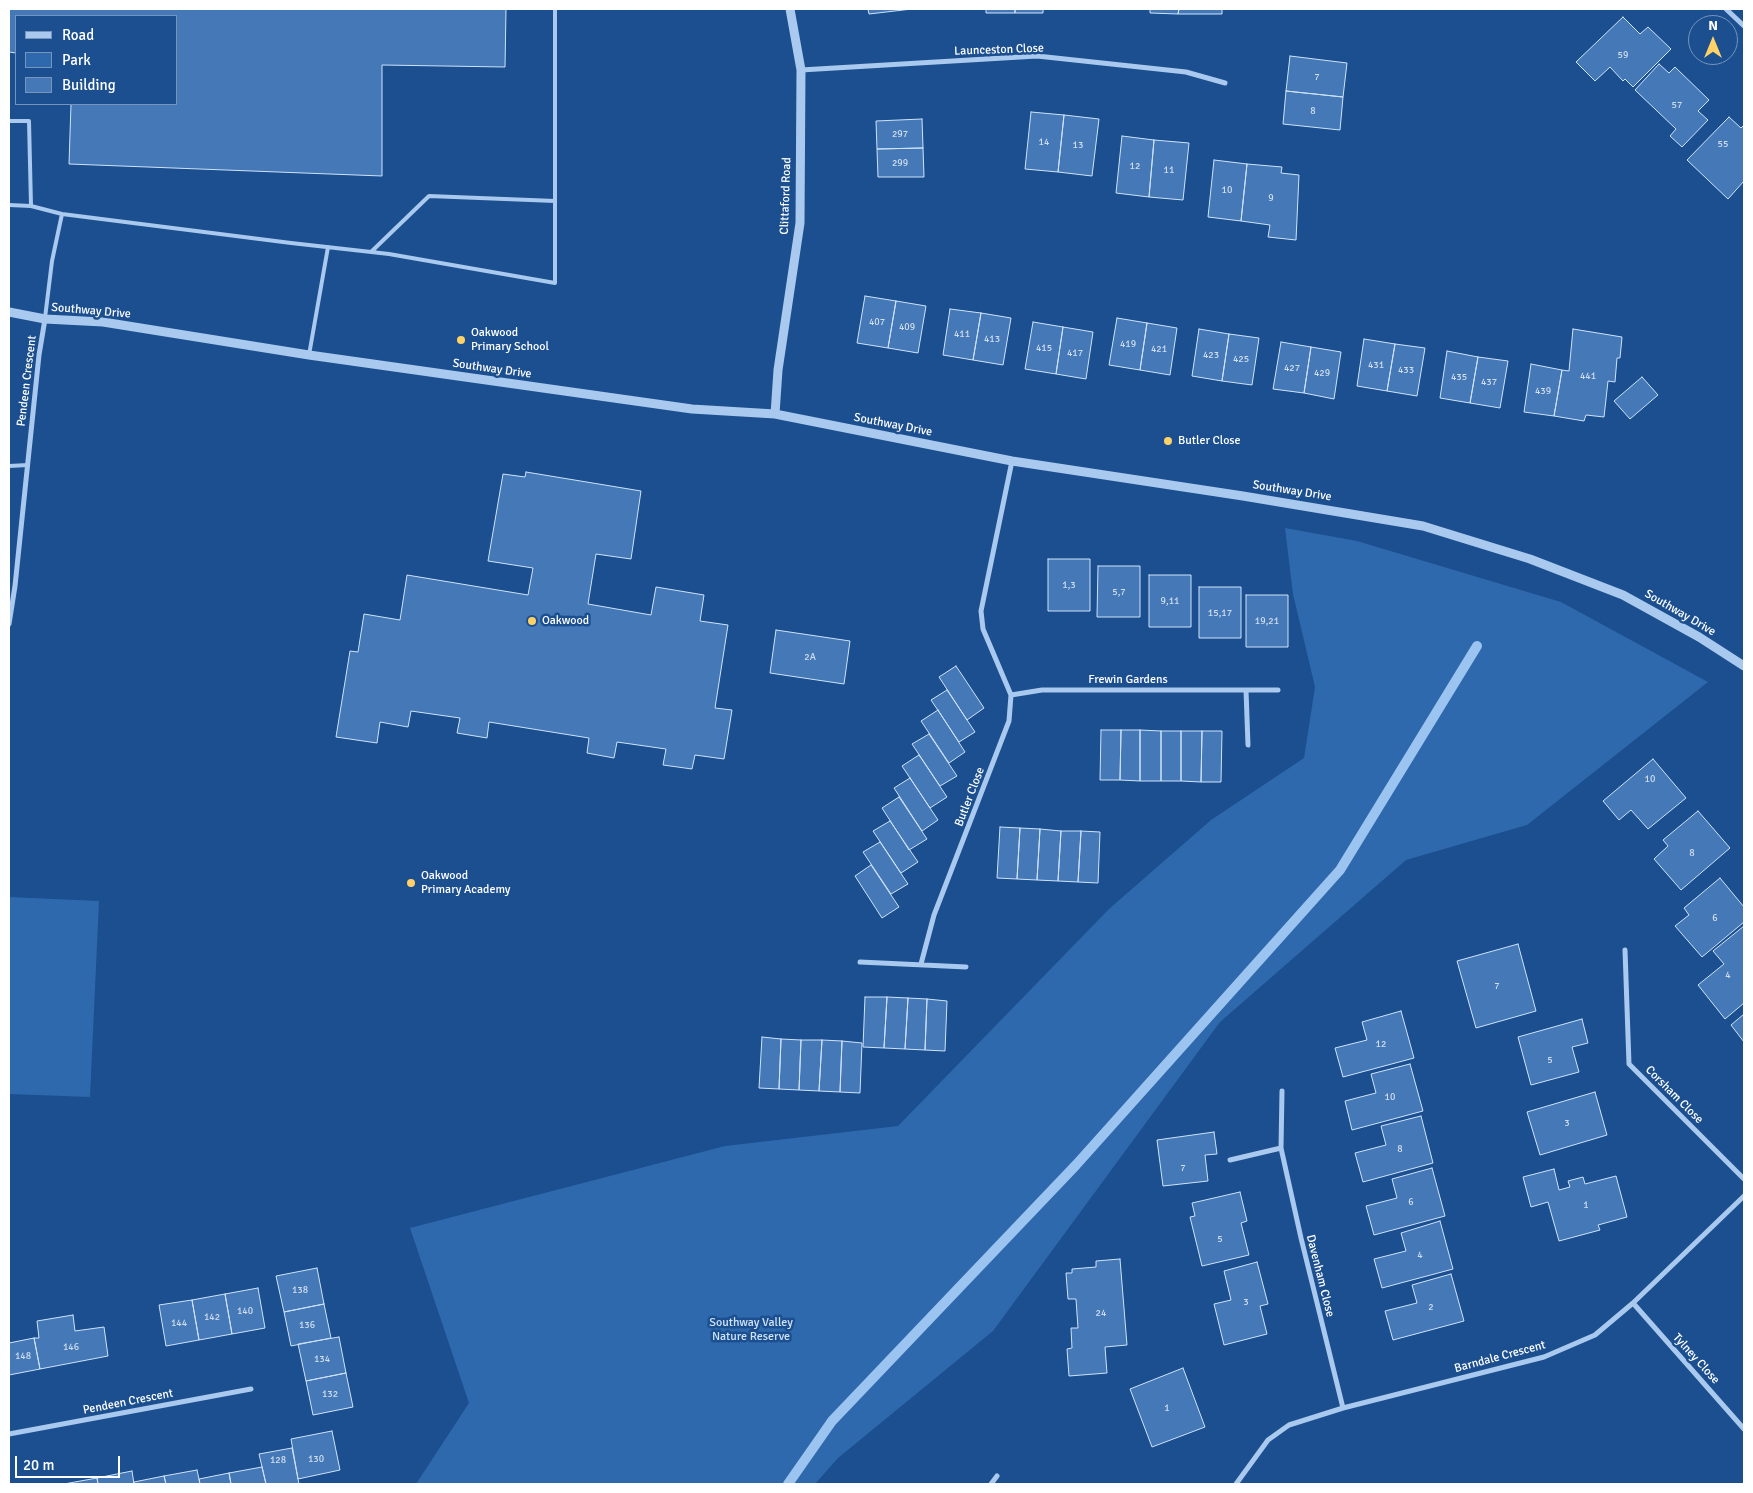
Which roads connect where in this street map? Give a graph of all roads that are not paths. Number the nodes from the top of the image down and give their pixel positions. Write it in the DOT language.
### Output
graph roads {
  1 [pos="554,9"];
  2 [pos="790,9"];
  3 [pos="1726,9"];
  4 [pos="1744,26"];
  5 [pos="801,70"];
  6 [pos="1225,83"];
  7 [pos="9,121"];
  8 [pos="555,201"];
  9 [pos="9,205"];
  10 [pos="32,206"];
  11 [pos="62,214"];
  12 [pos="328,247"];
  13 [pos="371,252"];
  14 [pos="9,312"];
  15 [pos="45,319"];
  16 [pos="309,355"];
  17 [pos="775,414"];
  18 [pos="1012,461"];
  19 [pos="28,465"];
  20 [pos="9,466"];
  21 [pos="15,586"];
  22 [pos="9,589"];
  23 [pos="9,624"];
  24 [pos="1744,666"];
  25 [pos="1246,690"];
  26 [pos="1278,690"];
  27 [pos="1011,695"];
  28 [pos="1248,745"];
  29 [pos="1625,950"];
  30 [pos="860,962"];
  31 [pos="921,964"];
  32 [pos="966,967"];
  33 [pos="1282,1091"];
  34 [pos="1281,1148"];
  35 [pos="1230,1160"];
  36 [pos="1744,1179"];
  37 [pos="1744,1196"];
  38 [pos="1633,1303"];
  39 [pos="251,1389"];
  40 [pos="1343,1408"];
  41 [pos="1744,1429"];
  42 [pos="9,1434"];
  43 [pos="997,1476"];
  44 [pos="991,1484"];
  45 [pos="1236,1484"];
  1 -- 8 [label="lane"];
  2 -- 5 [label="street, Clittaford Road"];
  3 -- 4 [label="street"];
  5 -- 6 [label="street, Launceston Close"];
  5 -- 17 [label="street, Clittaford Road"];
  7 -- 10 [label="lane"];
  8 -- 13 [label="lane"];
  8 -- 13 [label="lane"];
  9 -- 10 [label="lane"];
  10 -- 11 [label="lane"];
  11 -- 12 [label="lane"];
  11 -- 15 [label="lane"];
  12 -- 13 [label="lane"];
  12 -- 16 [label="lane"];
  14 -- 15 [label="street, Southway Drive"];
  15 -- 16 [label="street, Southway Drive"];
  15 -- 19 [label="street, Pendeen Crescent"];
  16 -- 17 [label="street, Southway Drive"];
  17 -- 18 [label="street, Southway Drive"];
  18 -- 24 [label="street, Southway Drive"];
  18 -- 27 [label="street, Butler Close"];
  19 -- 20 [label="lane"];
  19 -- 21 [label="street, Pendeen Crescent"];
  21 -- 22 [label="street"];
  21 -- 23 [label="street, Pendeen Crescent"];
  25 -- 26 [label="street, Frewin Gardens"];
  25 -- 27 [label="street, Frewin Gardens"];
  25 -- 28 [label="street"];
  27 -- 31 [label="street, Butler Close"];
  29 -- 36 [label="street, Corsham Close"];
  30 -- 31 [label="street"];
  31 -- 32 [label="street"];
  33 -- 34 [label="street, Davenham Close"];
  34 -- 35 [label="street"];
  34 -- 40 [label="street, Davenham Close"];
  37 -- 38 [label="street, Barndale Crescent"];
  38 -- 40 [label="street, Barndale Crescent"];
  38 -- 41 [label="street, Tylney Close"];
  39 -- 42 [label="street, Pendeen Crescent"];
  40 -- 45 [label="street, Barndale Crescent"];
  43 -- 44 [label="street"];
}
